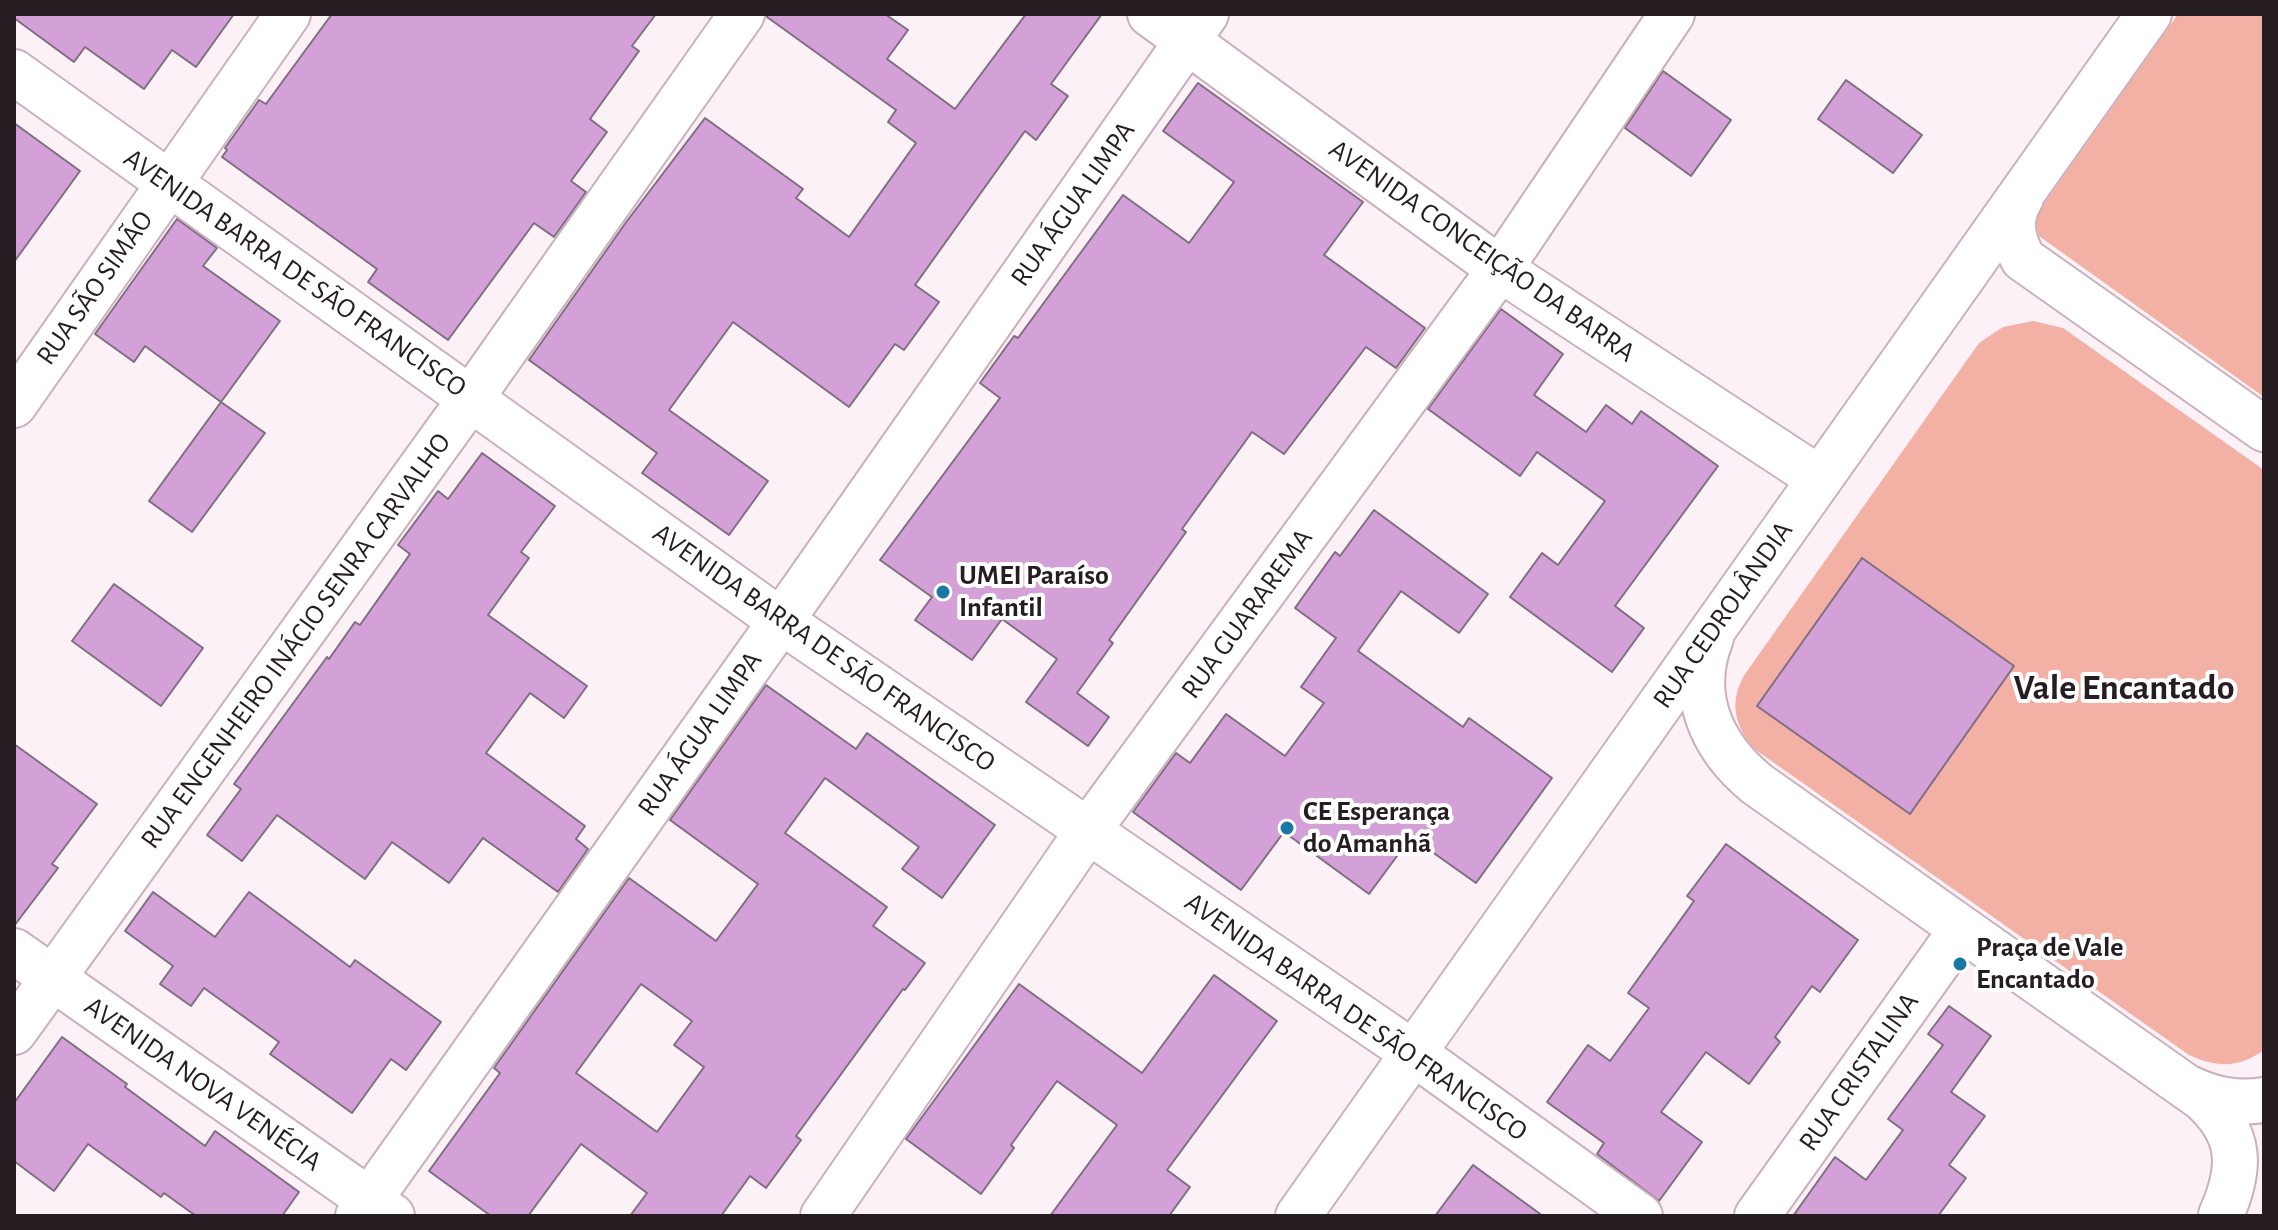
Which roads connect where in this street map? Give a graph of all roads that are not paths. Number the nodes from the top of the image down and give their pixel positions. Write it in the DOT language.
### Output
graph roads {
  1 [pos="288,14"];
  2 [pos="742,14"];
  3 [pos="1150,14"];
  4 [pos="1672,14"];
  5 [pos="2149,14"];
  6 [pos="1196,28"];
  7 [pos="14,72"];
  8 [pos="168,183"];
  9 [pos="2024,192"];
  10 [pos="1500,269"];
  11 [pos="2073,294"];
  12 [pos="1936,316"];
  13 [pos="471,398"];
  14 [pos="14,405"];
  15 [pos="2264,429"];
  16 [pos="1820,479"];
  17 [pos="781,621"];
  18 [pos="1717,625"];
  19 [pos="1087,832"];
  20 [pos="1962,929"];
  21 [pos="14,951"];
  22 [pos="52,979"];
  23 [pos="14,1032"];
  24 [pos="1412,1052"];
  25 [pos="2171,1076"];
  26 [pos="2264,1100"];
  27 [pos="2264,1152"];
  28 [pos="373,1211"];
  29 [pos="823,1216"];
  30 [pos="1298,1216"];
  31 [pos="1640,1216"];
  32 [pos="1757,1216"];
  33 [pos="2220,1216"];
  1 -- 8 [label="street, RUA SÃO SIMÃO"];
  2 -- 13 [label="street, RUA ENGENHEIRO INÁCIO SENRA CARVALHO"];
  3 -- 6 [label="street, AVENIDA CONCEIÇÃO DA BARRA"];
  4 -- 10 [label="street, RUA GUARAREMA"];
  5 -- 9 [label="street, RUA CEDROLÂNDIA"];
  6 -- 10 [label="street, AVENIDA CONCEIÇÃO DA BARRA"];
  6 -- 17 [label="street, RUA ÁGUA LIMPA"];
  7 -- 8 [label="street, AVENIDA BARRA DE SÃO FRANCISCO"];
  8 -- 13 [label="street, AVENIDA BARRA DE SÃO FRANCISCO"];
  8 -- 14 [label="street, RUA SÃO SIMÃO"];
  9 -- 11 [label="street"];
  9 -- 12 [label="street, RUA CEDROLÂNDIA"];
  10 -- 16 [label="street, AVENIDA CONCEIÇÃO DA BARRA"];
  10 -- 19 [label="street, RUA GUARAREMA"];
  11 -- 12 [label="street"];
  11 -- 15 [label="street"];
  12 -- 16 [label="street, RUA CEDROLÂNDIA"];
  13 -- 17 [label="street, AVENIDA BARRA DE SÃO FRANCISCO"];
  13 -- 22 [label="street, RUA ENGENHEIRO INÁCIO SENRA CARVALHO"];
  16 -- 18 [label="street, RUA CEDROLÂNDIA"];
  17 -- 19 [label="street, AVENIDA BARRA DE SÃO FRANCISCO"];
  17 -- 28 [label="street, RUA ÁGUA LIMPA"];
  18 -- 20 [label="street"];
  18 -- 24 [label="street, RUA CEDROLÂNDIA"];
  19 -- 24 [label="street, AVENIDA BARRA DE SÃO FRANCISCO"];
  19 -- 29 [label="street, RUA GUARAREMA"];
  20 -- 25 [label="street"];
  20 -- 32 [label="street, RUA CRISTALINA"];
  21 -- 22 [label="street, AVENIDA NOVA VENÉCIA"];
  22 -- 23 [label="street, RUA ENGENHEIRO INÁCIO SENRA CARVALHO"];
  22 -- 28 [label="street, AVENIDA NOVA VENÉCIA"];
  24 -- 30 [label="street, RUA CEDROLÂNDIA"];
  24 -- 31 [label="street, AVENIDA BARRA DE SÃO FRANCISCO"];
  25 -- 26 [label="street"];
  25 -- 33 [label="street"];
  27 -- 33 [label="street"];
}
